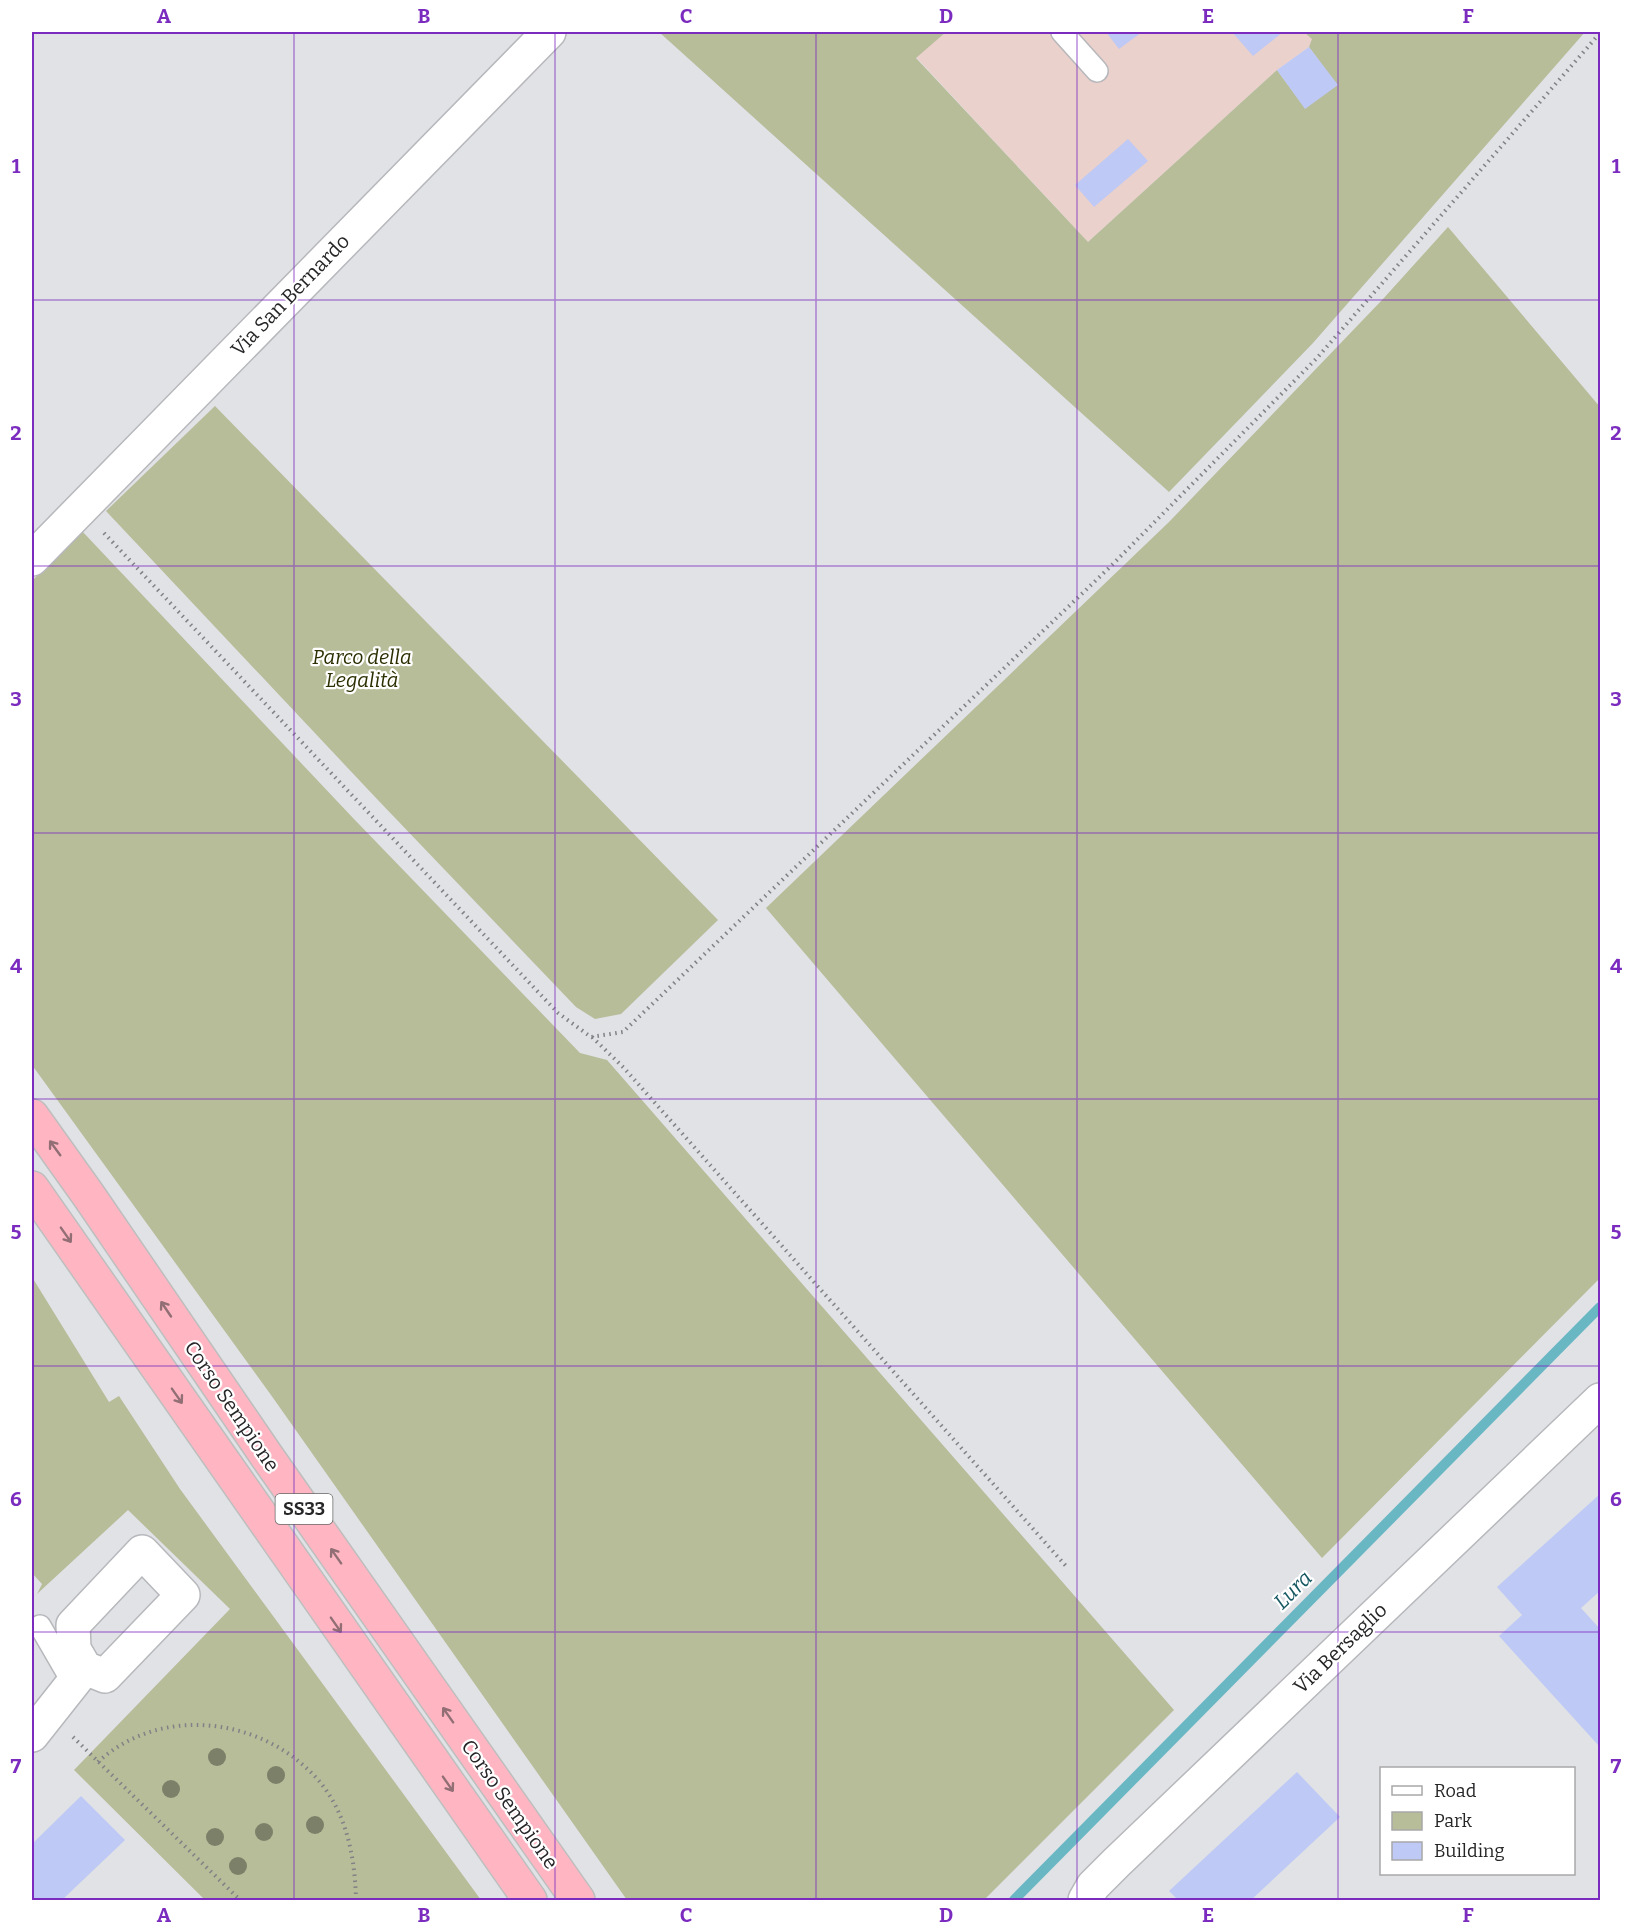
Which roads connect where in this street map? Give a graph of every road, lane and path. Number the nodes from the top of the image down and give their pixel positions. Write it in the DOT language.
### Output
graph roads {
  1 [pos="549,32"];
  2 [pos="1062,32"];
  3 [pos="1600,33"];
  4 [pos="1097,71"];
  5 [pos="81,509"];
  6 [pos="32,559"];
  7 [pos="591,1037"];
  8 [pos="32,1116"];
  9 [pos="32,1188"];
  10 [pos="1600,1400"];
  11 [pos="1066,1566"];
  12 [pos="40,1626"];
  13 [pos="79,1675"];
  14 [pos="40,1724"];
  15 [pos="98,1762"];
  16 [pos="240,1900"];
  17 [pos="356,1900"];
  18 [pos="530,1900"];
  19 [pos="578,1900"];
  20 [pos="1085,1900"];
  1 -- 5 [label="street, Via San Bernardo"];
  2 -- 4 [label="lane"];
  3 -- 7 [label="path"];
  5 -- 6 [label="street, Via San Bernardo"];
  5 -- 7 [label="path"];
  7 -- 11 [label="path"];
  19 -- 8 [label="highway, Corso Sempione / SS33, one-way"];
  9 -- 18 [label="highway, Corso Sempione / SS33, one-way"];
  10 -- 20 [label="street, Via Bersaglio"];
  12 -- 13 [label="lane"];
  13 -- 14 [label="street"];
  14 -- 15 [label="path"];
  15 -- 16 [label="path"];
  15 -- 17 [label="path"];
}
